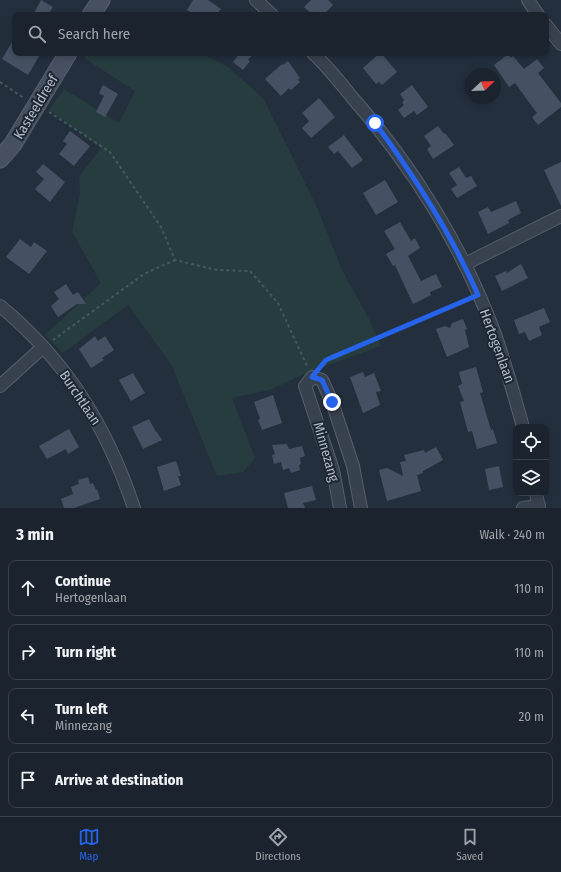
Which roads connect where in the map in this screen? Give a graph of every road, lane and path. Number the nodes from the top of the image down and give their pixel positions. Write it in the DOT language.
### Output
graph roads {
  1 [pos="101,0"];
  2 [pos="256,0"];
  3 [pos="528,0"];
  4 [pos="94,12"];
  5 [pos="269,12"];
  6 [pos="536,12"];
  7 [pos="549,29"];
  8 [pos="561,44"];
  9 [pos="66,56"];
  10 [pos="316,56"];
  11 [pos="0,82"];
  12 [pos="36,106"];
  13 [pos="0,159"];
  14 [pos="561,216"];
  15 [pos="176,260"];
  16 [pos="464,264"];
  17 [pos="478,295"];
  18 [pos="0,306"];
  19 [pos="43,347"];
  20 [pos="312,377"];
  21 [pos="0,386"];
  22 [pos="522,424"];
  23 [pos="537,496"];
  24 [pos="539,507"];
  25 [pos="134,508"];
  26 [pos="340,508"];
  27 [pos="362,508"];
  28 [pos="523,508"];
  1 -- 4 [label="street"];
  2 -- 5 [label="street"];
  3 -- 6 [label="street"];
  7 -- 8 [label="street"];
  9 -- 12 [label="street, Kasteeldreef"];
  10 -- 16 [label="street, Hertogenlaan"];
  11 -- 12 [label="path"];
  12 -- 13 [label="street, Kasteeldreef"];
  12 -- 15 [label="path"];
  14 -- 16 [label="street"];
  15 -- 19 [label="path"];
  15 -- 20 [label="path"];
  16 -- 17 [label="street, Hertogenlaan"];
  17 -- 20 [label="path"];
  17 -- 22 [label="street, Hertogenlaan"];
  18 -- 19 [label="street, Burchtlaan"];
  19 -- 21 [label="street"];
  19 -- 25 [label="street, Burchtlaan"];
  20 -- 26 [label="street, Minnezang"];
  20 -- 27 [label="street, Minnezang"];
  23 -- 24 [label="street"];
  24 -- 28 [label="street"];
}
